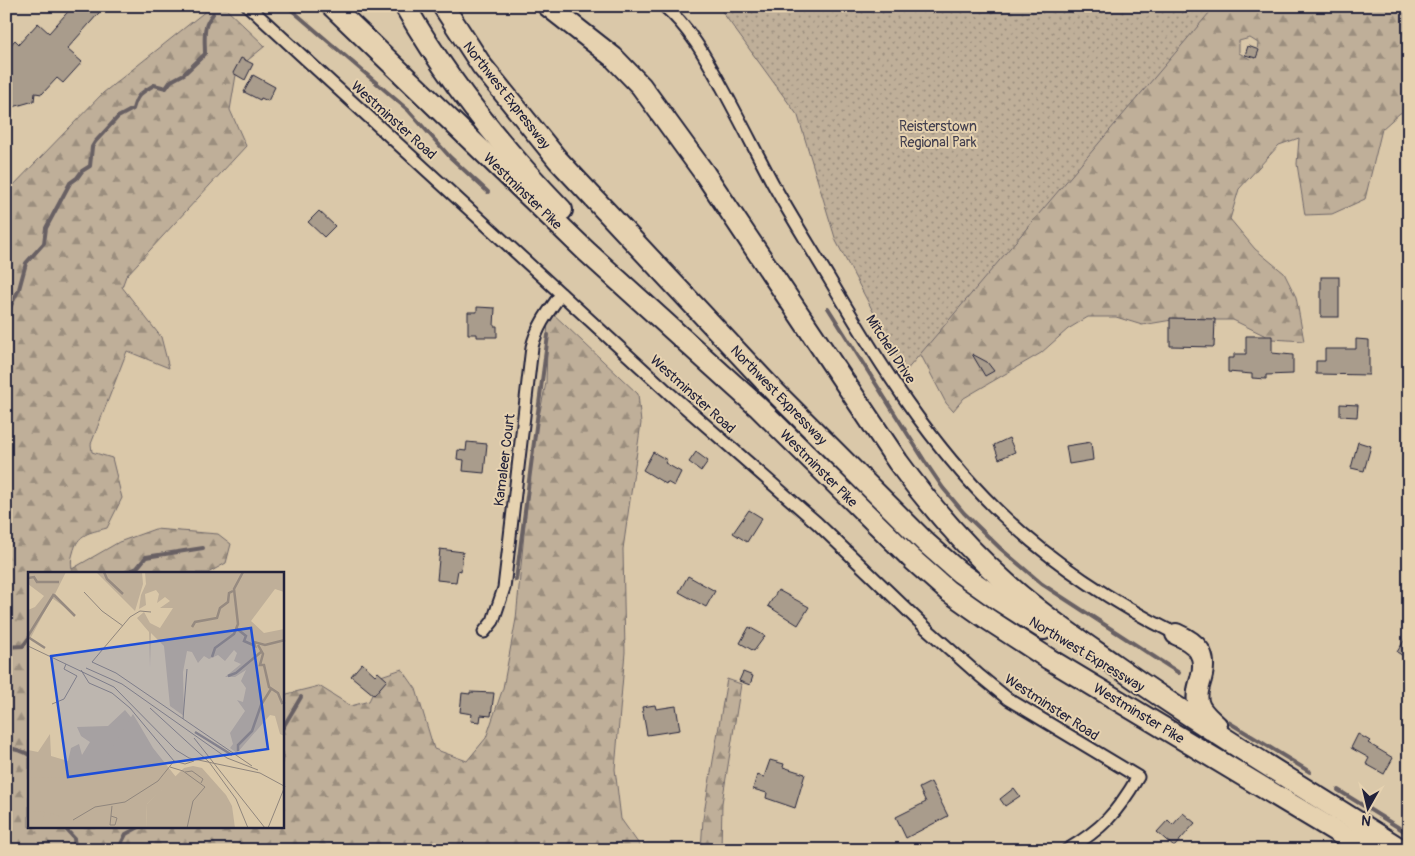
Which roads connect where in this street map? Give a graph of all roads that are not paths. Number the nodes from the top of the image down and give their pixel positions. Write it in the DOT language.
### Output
graph roads {
  1 [pos="248,6"];
  2 [pos="332,6"];
  3 [pos="406,6"];
  4 [pos="443,6"];
  5 [pos="548,6"];
  6 [pos="664,6"];
  7 [pos="561,294"];
  8 [pos="757,406"];
  9 [pos="484,632"];
  10 [pos="1176,634"];
  11 [pos="1180,711"];
  12 [pos="1234,744"];
  13 [pos="1067,850"];
  14 [pos="1367,850"];
  15 [pos="1402,850"];
  1 -- 7 [label="street, Westminster Road"];
  2 -- 8 [label="highway, Westminster Pike"];
  3 -- 8 [label="highway, Northwest Expressway"];
  4 -- 11 [label="highway, Northwest Expressway"];
  5 -- 11 [label="highway, Westminster Pike"];
  6 -- 10 [label="street, Mitchell Drive"];
  7 -- 9 [label="street, Kamaleer Court"];
  7 -- 13 [label="street, Westminster Road"];
  8 -- 14 [label="highway, Westminster Pike"];
  10 -- 12 [label="highway"];
  11 -- 12 [label="highway, Westminster Pike"];
  12 -- 15 [label="highway, Westminster Pike"];
}
